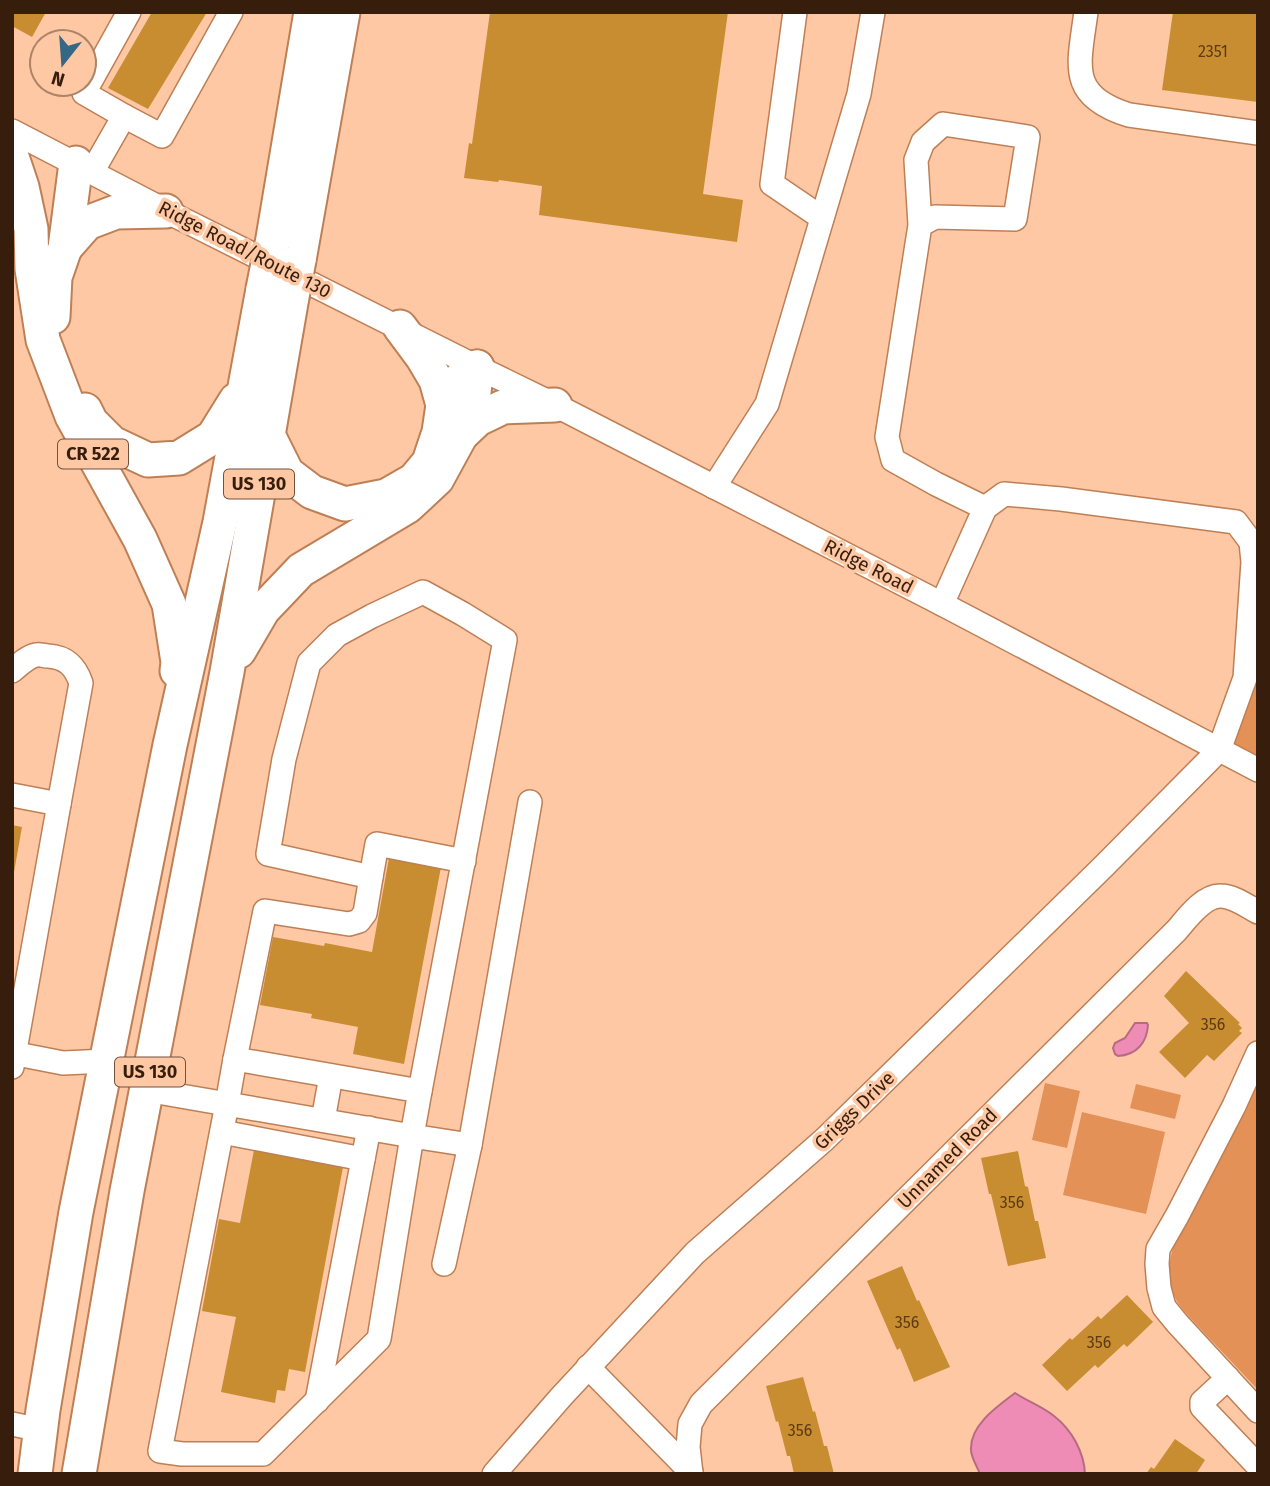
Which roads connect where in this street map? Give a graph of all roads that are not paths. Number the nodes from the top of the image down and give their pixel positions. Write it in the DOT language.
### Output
graph roads {
  1 [pos="130,12"];
  2 [pos="231,12"];
  3 [pos="311,12"];
  4 [pos="343,12"];
  5 [pos="795,12"];
  6 [pos="873,12"];
  7 [pos="1086,12"];
  8 [pos="124,116"];
  9 [pos="12,131"];
  10 [pos="1258,134"];
  11 [pos="12,158"];
  12 [pos="84,167"];
  13 [pos="166,211"];
  14 [pos="822,218"];
  15 [pos="920,226"];
  16 [pos="31,229"];
  17 [pos="65,248"];
  18 [pos="286,252"];
  19 [pos="277,293"];
  20 [pos="400,327"];
  21 [pos="477,368"];
  22 [pos="245,386"];
  23 [pos="443,405"];
  24 [pos="555,405"];
  25 [pos="267,433"];
  26 [pos="461,435"];
  27 [pos="714,487"];
  28 [pos="985,508"];
  29 [pos="942,604"];
  30 [pos="1253,636"];
  31 [pos="12,671"];
  32 [pos="227,672"];
  33 [pos="1252,673"];
  34 [pos="170,745"];
  35 [pos="1219,750"];
  36 [pos="1258,770"];
  37 [pos="12,795"];
  38 [pos="530,802"];
  39 [pos="59,804"];
  40 [pos="464,861"];
  41 [pos="371,877"];
  42 [pos="1258,912"];
  43 [pos="1258,1053"];
  44 [pos="13,1058"];
  45 [pos="235,1059"];
  46 [pos="107,1061"];
  47 [pos="63,1063"];
  48 [pos="331,1076"];
  49 [pos="146,1090"];
  50 [pos="420,1091"];
  51 [pos="99,1098"];
  52 [pos="228,1104"];
  53 [pos="323,1120"];
  54 [pos="369,1128"];
  55 [pos="222,1132"];
  56 [pos="412,1136"];
  57 [pos="470,1145"];
  58 [pos="363,1159"];
  59 [pos="444,1264"];
  60 [pos="588,1367"];
  61 [pos="1228,1378"];
  62 [pos="317,1401"];
  63 [pos="1258,1410"];
  64 [pos="26,1427"];
  65 [pos="179,1464"];
  66 [pos="1258,1466"];
  67 [pos="691,1473"];
  68 [pos="35,1474"];
  69 [pos="79,1474"];
  70 [pos="494,1474"];
  1 -- 8 [label="street"];
  2 -- 8 [label="street"];
  3 -- 18 [label="highway, US 130"];
  4 -- 18 [label="highway, US 130"];
  5 -- 14 [label="street"];
  6 -- 14 [label="street"];
  7 -- 10 [label="street"];
  8 -- 12 [label="street"];
  9 -- 12 [label="street, Ridge Road/Route 130"];
  11 -- 16 [label="highway, CR 522"];
  12 -- 13 [label="street, Ridge Road/Route 130"];
  12 -- 16 [label="highway"];
  12 -- 17 [label="highway"];
  13 -- 17 [label="highway"];
  13 -- 20 [label="street, Ridge Road/Route 130"];
  14 -- 27 [label="street"];
  15 -- 15 [label="street"];
  15 -- 28 [label="street"];
  16 -- 34 [label="highway, CR 522"];
  17 -- 22 [label="highway"];
  18 -- 19 [label="highway, US 130, bridge"];
  19 -- 22 [label="highway, US 130"];
  19 -- 25 [label="highway, US 130"];
  20 -- 21 [label="street, Ridge Road/Route 130"];
  20 -- 23 [label="highway"];
  21 -- 23 [label="highway"];
  21 -- 24 [label="street, Ridge Road"];
  21 -- 26 [label="highway"];
  22 -- 34 [label="highway, US 130"];
  23 -- 25 [label="highway"];
  24 -- 26 [label="highway"];
  24 -- 27 [label="street, Ridge Road"];
  25 -- 32 [label="highway, US 130"];
  26 -- 32 [label="highway"];
  27 -- 29 [label="street, Ridge Road"];
  28 -- 29 [label="street"];
  28 -- 30 [label="street"];
  29 -- 35 [label="street, Ridge Road"];
  30 -- 33 [label="street"];
  31 -- 39 [label="street"];
  32 -- 49 [label="highway, US 130"];
  33 -- 35 [label="street"];
  34 -- 46 [label="highway, US 130"];
  35 -- 36 [label="street, Ridge Road"];
  35 -- 60 [label="street, Griggs Drive"];
  37 -- 39 [label="street"];
  38 -- 57 [label="street"];
  39 -- 44 [label="street"];
  40 -- 41 [label="street"];
  40 -- 41 [label="street"];
  40 -- 50 [label="street"];
  41 -- 45 [label="street"];
  42 -- 67 [label="street, Unnamed Road"];
  43 -- 61 [label="street"];
  44 -- 47 [label="street"];
  45 -- 48 [label="street"];
  45 -- 52 [label="street"];
  46 -- 47 [label="street"];
  46 -- 51 [label="highway, US 130"];
  47 -- 51 [label="street"];
  48 -- 50 [label="street"];
  48 -- 53 [label="street"];
  49 -- 52 [label="street"];
  49 -- 69 [label="highway, US 130"];
  50 -- 56 [label="street"];
  51 -- 64 [label="highway, US 130"];
  52 -- 53 [label="street"];
  52 -- 55 [label="street"];
  53 -- 54 [label="street"];
  54 -- 56 [label="street"];
  54 -- 58 [label="street"];
  55 -- 58 [label="street"];
  55 -- 65 [label="street"];
  56 -- 57 [label="street"];
  56 -- 62 [label="street"];
  57 -- 59 [label="street"];
  58 -- 62 [label="street"];
  60 -- 67 [label="street"];
  60 -- 70 [label="street, Griggs Drive"];
  61 -- 63 [label="street"];
  61 -- 66 [label="street"];
  62 -- 65 [label="street"];
  64 -- 68 [label="highway, US 130"];
}
